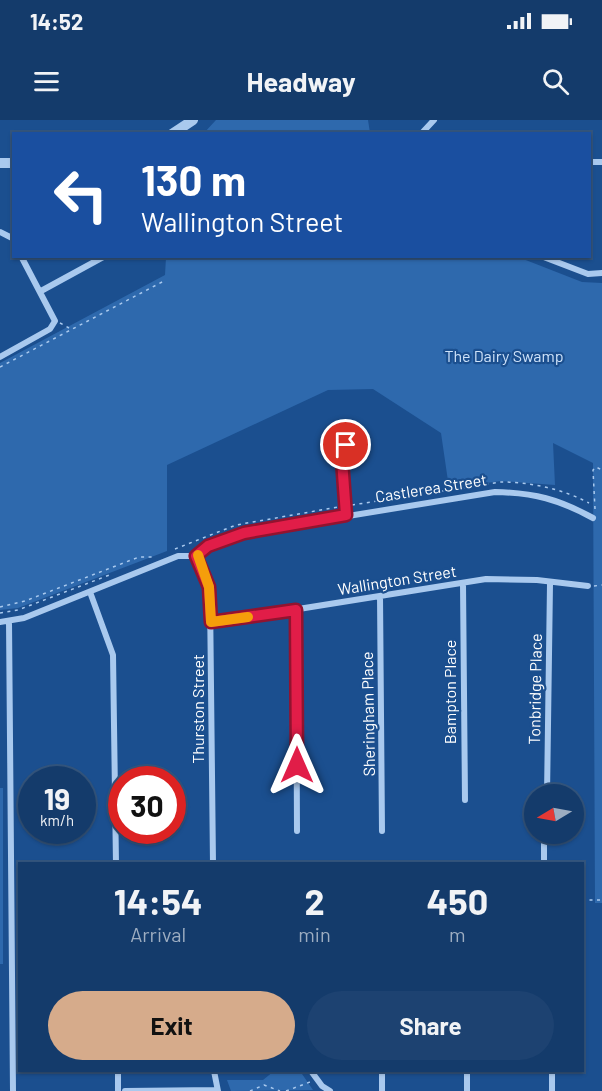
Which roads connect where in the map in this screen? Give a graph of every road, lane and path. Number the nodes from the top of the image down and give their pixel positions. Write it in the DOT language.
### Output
graph roads {
  1 [pos="193,120"];
  2 [pos="434,120"];
  3 [pos="175,132"];
  4 [pos="423,132"];
  5 [pos="22,258"];
  6 [pos="101,258"];
  7 [pos="546,258"];
  8 [pos="602,273"];
  9 [pos="164,281"];
  10 [pos="40,291"];
  11 [pos="55,321"];
  12 [pos="70,329"];
  13 [pos="0,357"];
  14 [pos="0,367"];
  15 [pos="346,445"];
  16 [pos="602,470"];
  17 [pos="346,515"];
  18 [pos="593,518"];
  19 [pos="192,543"];
  20 [pos="173,550"];
  21 [pos="196,556"];
  22 [pos="144,562"];
  23 [pos="115,573"];
  24 [pos="463,584"];
  25 [pos="550,584"];
  26 [pos="588,586"];
  27 [pos="90,592"];
  28 [pos="380,596"];
  29 [pos="0,607"];
  30 [pos="296,610"];
  31 [pos="0,613"];
  32 [pos="9,621"];
  33 [pos="0,622"];
  34 [pos="211,622"];
  35 [pos="547,784"];
  36 [pos="465,800"];
  37 [pos="297,831"];
  38 [pos="382,831"];
  39 [pos="544,844"];
  40 [pos="116,862"];
  41 [pos="213,862"];
  42 [pos="544,862"];
  43 [pos="584,900"];
  44 [pos="602,900"];
  45 [pos="118,1072"];
  46 [pos="214,1072"];
  47 [pos="312,1072"];
  48 [pos="382,1072"];
  49 [pos="467,1072"];
  50 [pos="552,1072"];
  51 [pos="316,1079"];
  52 [pos="218,1090"];
  53 [pos="13,1091"];
  54 [pos="118,1091"];
  55 [pos="125,1091"];
  56 [pos="250,1091"];
  57 [pos="280,1091"];
  58 [pos="286,1091"];
  59 [pos="330,1091"];
  60 [pos="382,1091"];
  61 [pos="467,1091"];
  62 [pos="552,1091"];
  1 -- 3 [label="street"];
  2 -- 4 [label="street"];
  5 -- 10 [label="street"];
  6 -- 10 [label="street"];
  7 -- 8 [label="street"];
  9 -- 12 [label="path"];
  10 -- 11 [label="street"];
  11 -- 12 [label="path"];
  11 -- 13 [label="street"];
  12 -- 14 [label="path"];
  15 -- 17 [label="street"];
  16 -- 18 [label="path"];
  17 -- 18 [label="street, Castlerea Street"];
  17 -- 21 [label="street, Castlerea Street"];
  19 -- 20 [label="path"];
  21 -- 27 [label="street, Castlerea Street"];
  21 -- 34 [label="street, Thurston Street"];
  22 -- 29 [label="path"];
  23 -- 31 [label="path"];
  24 -- 25 [label="street, Wallington Street"];
  24 -- 28 [label="street, Wallington Street"];
  24 -- 36 [label="street, Bampton Place"];
  25 -- 26 [label="street, Wallington Street"];
  25 -- 35 [label="street, Tonbridge Place"];
  27 -- 32 [label="street, Castlerea Street"];
  27 -- 40 [label="street"];
  28 -- 30 [label="street, Wallington Street"];
  28 -- 38 [label="street, Sheringham Place"];
  30 -- 34 [label="street, Wallington Street"];
  30 -- 37 [label="street"];
  32 -- 33 [label="street, Castlerea Street"];
  32 -- 53 [label="street"];
  34 -- 41 [label="street, Thurston Street"];
  39 -- 42 [label="street"];
  43 -- 44 [label="path"];
  45 -- 54 [label="street"];
  46 -- 52 [label="street"];
  47 -- 51 [label="street"];
  48 -- 60 [label="street"];
  49 -- 61 [label="street"];
  50 -- 62 [label="street"];
  51 -- 58 [label="path"];
  51 -- 59 [label="street"];
  52 -- 55 [label="street"];
  56 -- 57 [label="path"];
}
